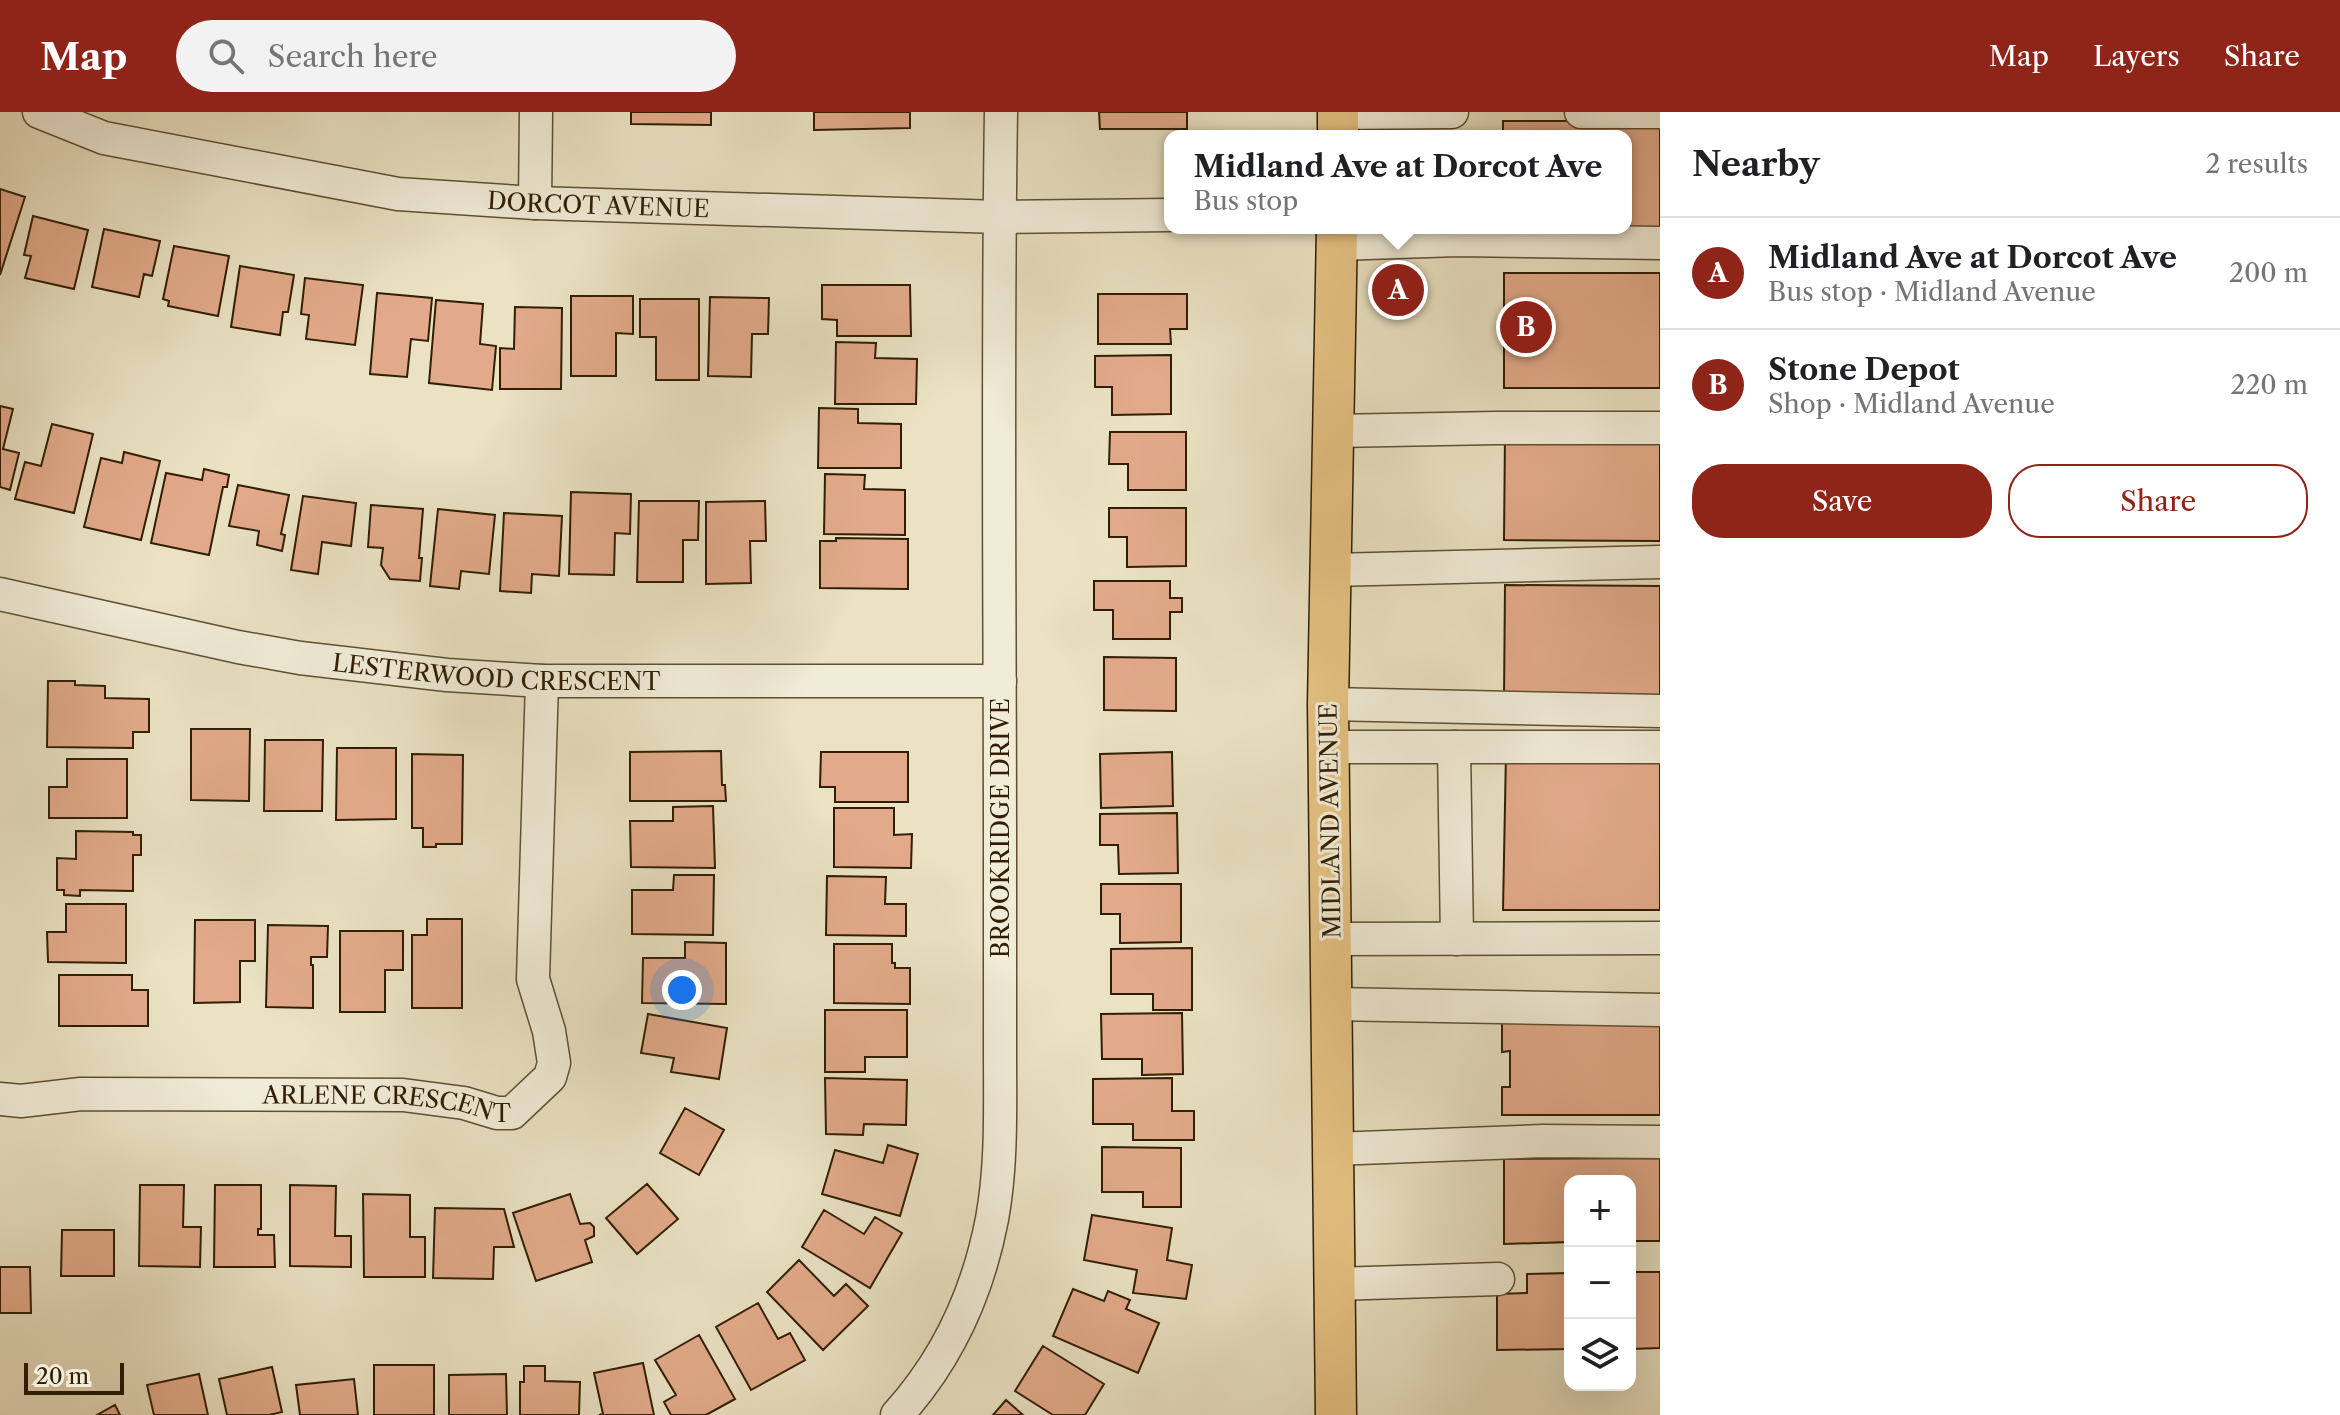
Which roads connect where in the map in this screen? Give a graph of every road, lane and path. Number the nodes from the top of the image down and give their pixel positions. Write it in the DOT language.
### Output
graph roads {
  1 [pos="39,112"];
  2 [pos="536,112"];
  3 [pos="1001,112"];
  4 [pos="1452,112"];
  5 [pos="1581,112"];
  6 [pos="1660,112"];
  7 [pos="1338,120"];
  8 [pos="535,203"];
  9 [pos="1164,215"];
  10 [pos="1000,217"];
  11 [pos="1337,236"];
  12 [pos="1660,243"];
  13 [pos="1660,428"];
  14 [pos="1334,431"];
  15 [pos="1660,562"];
  16 [pos="1331,570"];
  17 [pos="0,594"];
  18 [pos="542,681"];
  19 [pos="1000,681"];
  20 [pos="1328,704"];
  21 [pos="1660,711"];
  22 [pos="1328,747"];
  23 [pos="1454,747"];
  24 [pos="1660,747"];
  25 [pos="1660,938"];
  26 [pos="1331,939"];
  27 [pos="1457,939"];
  28 [pos="1332,1004"];
  29 [pos="1660,1010"];
  30 [pos="0,1099"];
  31 [pos="1660,1142"];
  32 [pos="1333,1149"];
  33 [pos="1498,1279"];
  34 [pos="1334,1284"];
  35 [pos="897,1415"];
  36 [pos="1336,1415"];
  1 -- 8 [label="street, DORCOT AVENUE"];
  2 -- 8 [label="street"];
  3 -- 10 [label="street, BROOKRIDGE DRIVE"];
  4 -- 7 [label="street"];
  5 -- 6 [label="street"];
  8 -- 10 [label="street, DORCOT AVENUE"];
  9 -- 10 [label="street, DORCOT AVENUE"];
  10 -- 19 [label="street, BROOKRIDGE DRIVE"];
  11 -- 12 [label="street"];
  11 -- 14 [label="main road, MIDLAND AVENUE"];
  13 -- 14 [label="street"];
  14 -- 16 [label="main road, MIDLAND AVENUE"];
  15 -- 16 [label="street"];
  16 -- 20 [label="main road, MIDLAND AVENUE"];
  17 -- 18 [label="street, LESTERWOOD CRESCENT"];
  18 -- 19 [label="street, LESTERWOOD CRESCENT"];
  18 -- 30 [label="street, ARLENE CRESCENT"];
  19 -- 35 [label="street, BROOKRIDGE DRIVE"];
  20 -- 21 [label="street"];
  20 -- 22 [label="main road, MIDLAND AVENUE"];
  22 -- 23 [label="street"];
  22 -- 26 [label="main road, MIDLAND AVENUE"];
  23 -- 24 [label="street"];
  23 -- 27 [label="street"];
  25 -- 27 [label="street"];
  26 -- 27 [label="street"];
  26 -- 28 [label="main road, MIDLAND AVENUE"];
  28 -- 29 [label="street"];
  28 -- 32 [label="main road, MIDLAND AVENUE"];
  31 -- 32 [label="street"];
  32 -- 34 [label="main road, MIDLAND AVENUE"];
  33 -- 34 [label="street"];
  34 -- 36 [label="main road, MIDLAND AVENUE"];
}
